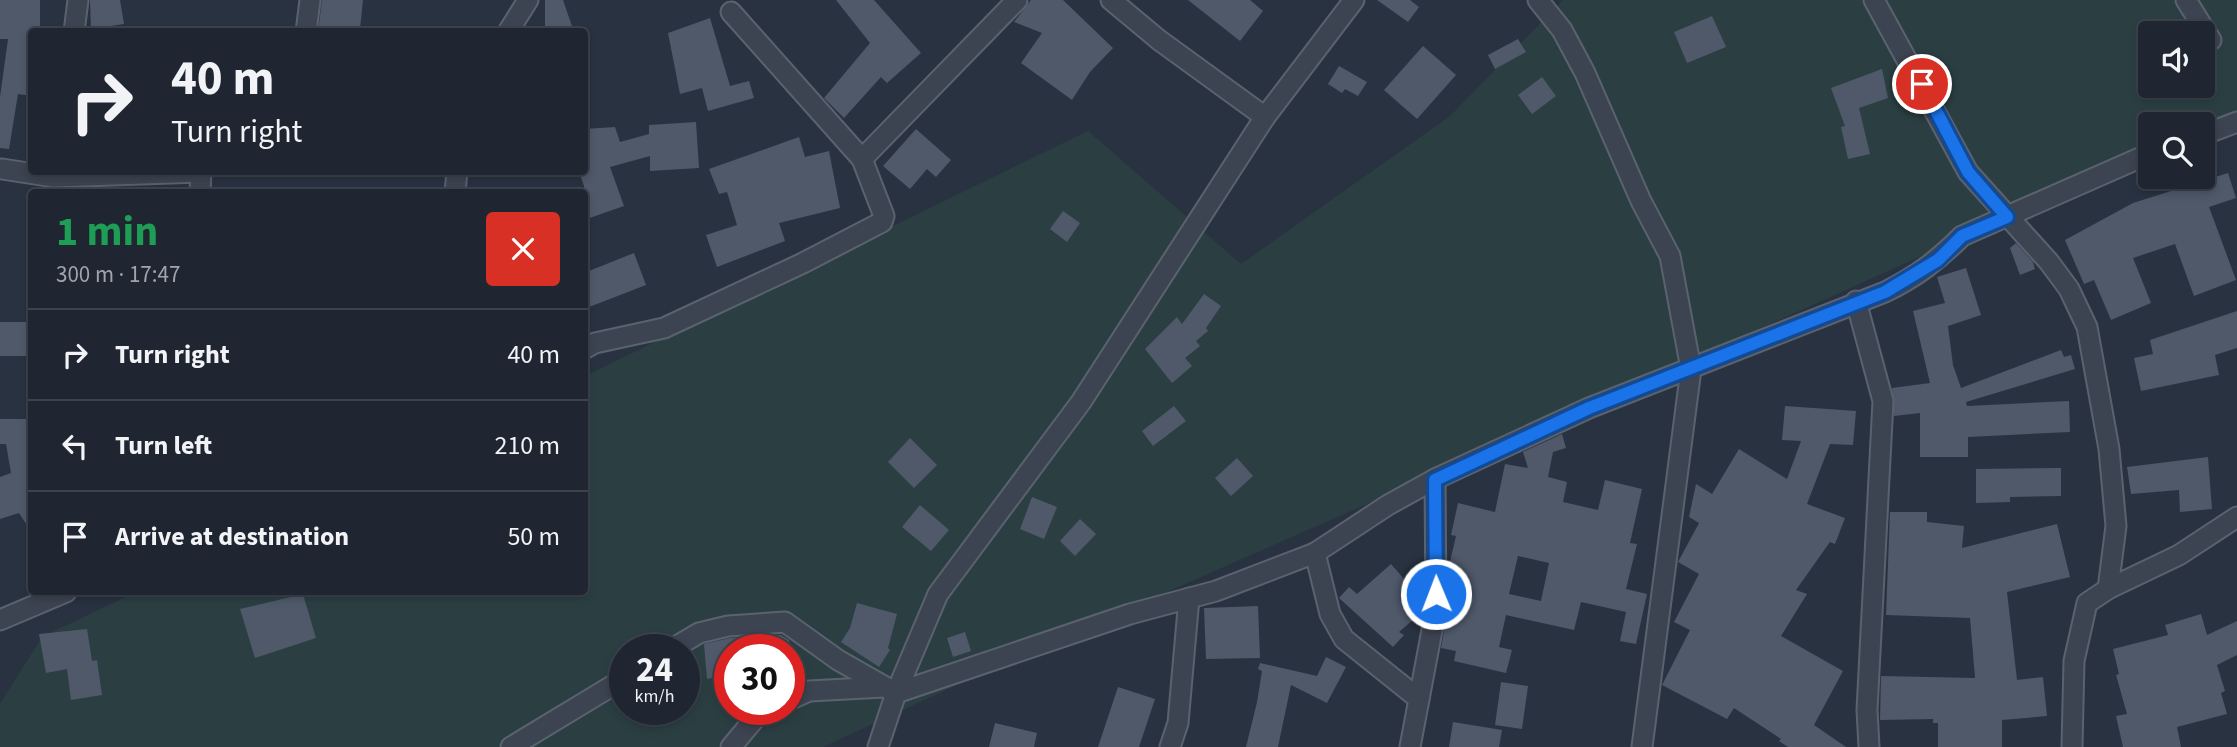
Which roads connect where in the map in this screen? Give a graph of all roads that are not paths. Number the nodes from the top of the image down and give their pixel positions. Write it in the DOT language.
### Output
graph roads {
  1 [pos="78,0"];
  2 [pos="310,0"];
  3 [pos="528,0"];
  4 [pos="1017,0"];
  5 [pos="1111,0"];
  6 [pos="1354,0"];
  7 [pos="1538,0"];
  8 [pos="1874,0"];
  9 [pos="2186,0"];
  10 [pos="731,12"];
  11 [pos="2199,21"];
  12 [pos="74,28"];
  13 [pos="306,28"];
  14 [pos="510,28"];
  15 [pos="1265,117"];
  16 [pos="2237,122"];
  17 [pos="2215,130"];
  18 [pos="862,159"];
  19 [pos="2138,159"];
  20 [pos="2,169"];
  21 [pos="28,172"];
  22 [pos="2007,217"];
  23 [pos="1856,302"];
  24 [pos="588,347"];
  25 [pos="1691,369"];
  26 [pos="1435,480"];
  27 [pos="2237,517"];
  28 [pos="1315,554"];
  29 [pos="2108,589"];
  30 [pos="59,595"];
  31 [pos="1189,598"];
  32 [pos="0,620"];
  33 [pos="697,634"];
  34 [pos="609,688"];
  35 [pos="890,690"];
  36 [pos="805,693"];
  37 [pos="1419,699"];
  38 [pos="749,725"];
  39 [pos="511,747"];
  40 [pos="731,747"];
  41 [pos="878,747"];
  42 [pos="1170,747"];
  43 [pos="1410,747"];
  44 [pos="1642,747"];
  45 [pos="1869,747"];
  46 [pos="2072,747"];
  1 -- 12 [label="street"];
  2 -- 13 [label="street"];
  3 -- 14 [label="street"];
  4 -- 18 [label="street"];
  5 -- 15 [label="street"];
  6 -- 15 [label="street"];
  7 -- 25 [label="street"];
  8 -- 22 [label="street"];
  9 -- 11 [label="street"];
  10 -- 18 [label="street"];
  15 -- 35 [label="street"];
  16 -- 17 [label="street"];
  18 -- 24 [label="street"];
  19 -- 22 [label="street"];
  20 -- 21 [label="street"];
  22 -- 23 [label="street"];
  22 -- 29 [label="street"];
  23 -- 25 [label="street"];
  23 -- 45 [label="street"];
  25 -- 26 [label="street"];
  25 -- 44 [label="street"];
  26 -- 28 [label="street"];
  26 -- 37 [label="street"];
  27 -- 29 [label="street"];
  28 -- 31 [label="street"];
  28 -- 37 [label="street"];
  29 -- 46 [label="street"];
  30 -- 32 [label="street"];
  31 -- 35 [label="street"];
  31 -- 42 [label="street"];
  33 -- 35 [label="street"];
  34 -- 39 [label="street"];
  35 -- 36 [label="street"];
  35 -- 41 [label="street"];
  37 -- 43 [label="street"];
  38 -- 40 [label="street"];
}
